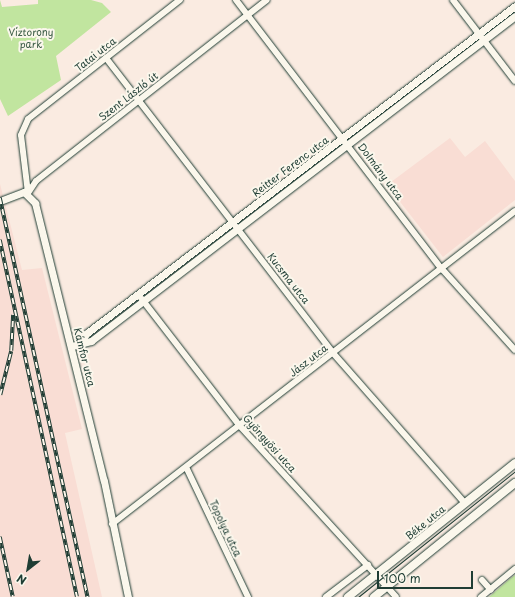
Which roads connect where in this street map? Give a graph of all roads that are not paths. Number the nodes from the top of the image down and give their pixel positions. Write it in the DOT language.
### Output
graph roads {
  1 [pos="180,0"];
  2 [pos="236,0"];
  3 [pos="267,0"];
  4 [pos="453,0"];
  5 [pos="515,6"];
  6 [pos="248,14"];
  7 [pos="515,16"];
  8 [pos="478,34"];
  9 [pos="483,40"];
  10 [pos="106,58"];
  11 [pos="515,81"];
  12 [pos="139,100"];
  13 [pos="25,124"];
  14 [pos="343,138"];
  15 [pos="348,145"];
  16 [pos="28,193"];
  17 [pos="0,201"];
  18 [pos="515,211"];
  19 [pos="232,222"];
  20 [pos="238,229"];
  21 [pos="442,269"];
  22 [pos="141,298"];
  23 [pos="72,346"];
  24 [pos="515,350"];
  25 [pos="333,353"];
  26 [pos="240,426"];
  27 [pos="515,464"];
  28 [pos="187,468"];
  29 [pos="515,484"];
  30 [pos="465,503"];
  31 [pos="112,524"];
  32 [pos="368,565"];
  33 [pos="515,569"];
  34 [pos="376,574"];
  35 [pos="482,580"];
  36 [pos="387,587"];
  37 [pos="490,590"];
  38 [pos="128,597"];
  39 [pos="248,597"];
  40 [pos="326,597"];
  41 [pos="348,597"];
  42 [pos="374,597"];
  43 [pos="395,597"];
  44 [pos="482,597"];
  1 -- 10 [label="street, Tatai utca"];
  2 -- 6 [label="street, Dolmány utca"];
  3 -- 6 [label="street, Szent László út"];
  4 -- 8 [label="street"];
  5 -- 8 [label="street, Reitter Ferenc utca"];
  6 -- 12 [label="street, Szent László út"];
  6 -- 14 [label="street, Dolmány utca"];
  7 -- 9 [label="street, Reitter Ferenc utca"];
  8 -- 9 [label="street"];
  8 -- 14 [label="street, Reitter Ferenc utca"];
  9 -- 11 [label="street"];
  9 -- 15 [label="street, Reitter Ferenc utca"];
  10 -- 12 [label="street, Kucsma utca"];
  10 -- 13 [label="street, Tatai utca"];
  12 -- 16 [label="street, Szent László út"];
  12 -- 19 [label="street, Kucsma utca"];
  13 -- 16 [label="street, Kámfor utca"];
  14 -- 15 [label="street, Dolmány utca"];
  14 -- 19 [label="street, Reitter Ferenc utca"];
  15 -- 20 [label="street, Reitter Ferenc utca"];
  15 -- 21 [label="street, Dolmány utca"];
  16 -- 17 [label="street"];
  16 -- 23 [label="street, Kámfor utca"];
  18 -- 21 [label="street, Jász utca"];
  19 -- 20 [label="street, Kucsma utca"];
  19 -- 22 [label="street, Reitter Ferenc utca"];
  20 -- 22 [label="street, Reitter Ferenc utca"];
  20 -- 25 [label="street, Kucsma utca"];
  21 -- 24 [label="street, Dolmány utca"];
  21 -- 25 [label="street, Jász utca"];
  22 -- 23 [label="street, Reitter Ferenc utca"];
  22 -- 26 [label="street, Gyöngyösi utca"];
  23 -- 31 [label="street, Kámfor utca"];
  25 -- 26 [label="street, Jász utca"];
  25 -- 30 [label="street, Kucsma utca"];
  26 -- 28 [label="street, Jász utca"];
  26 -- 32 [label="street, Gyöngyösi utca"];
  27 -- 30 [label="main road, Béke utca"];
  28 -- 31 [label="street, Jász utca"];
  28 -- 39 [label="street, Topolya utca"];
  29 -- 36 [label="main road"];
  30 -- 34 [label="main road, Béke utca"];
  31 -- 38 [label="street, Kámfor utca"];
  32 -- 34 [label="street, Gyöngyösi utca"];
  32 -- 40 [label="street"];
  33 -- 37 [label="street"];
  34 -- 36 [label="street, Gyöngyösi utca"];
  34 -- 41 [label="main road, Béke utca"];
  35 -- 37 [label="street"];
  36 -- 42 [label="main road"];
  36 -- 43 [label="street, Gyöngyösi utca"];
  37 -- 44 [label="street"];
}
